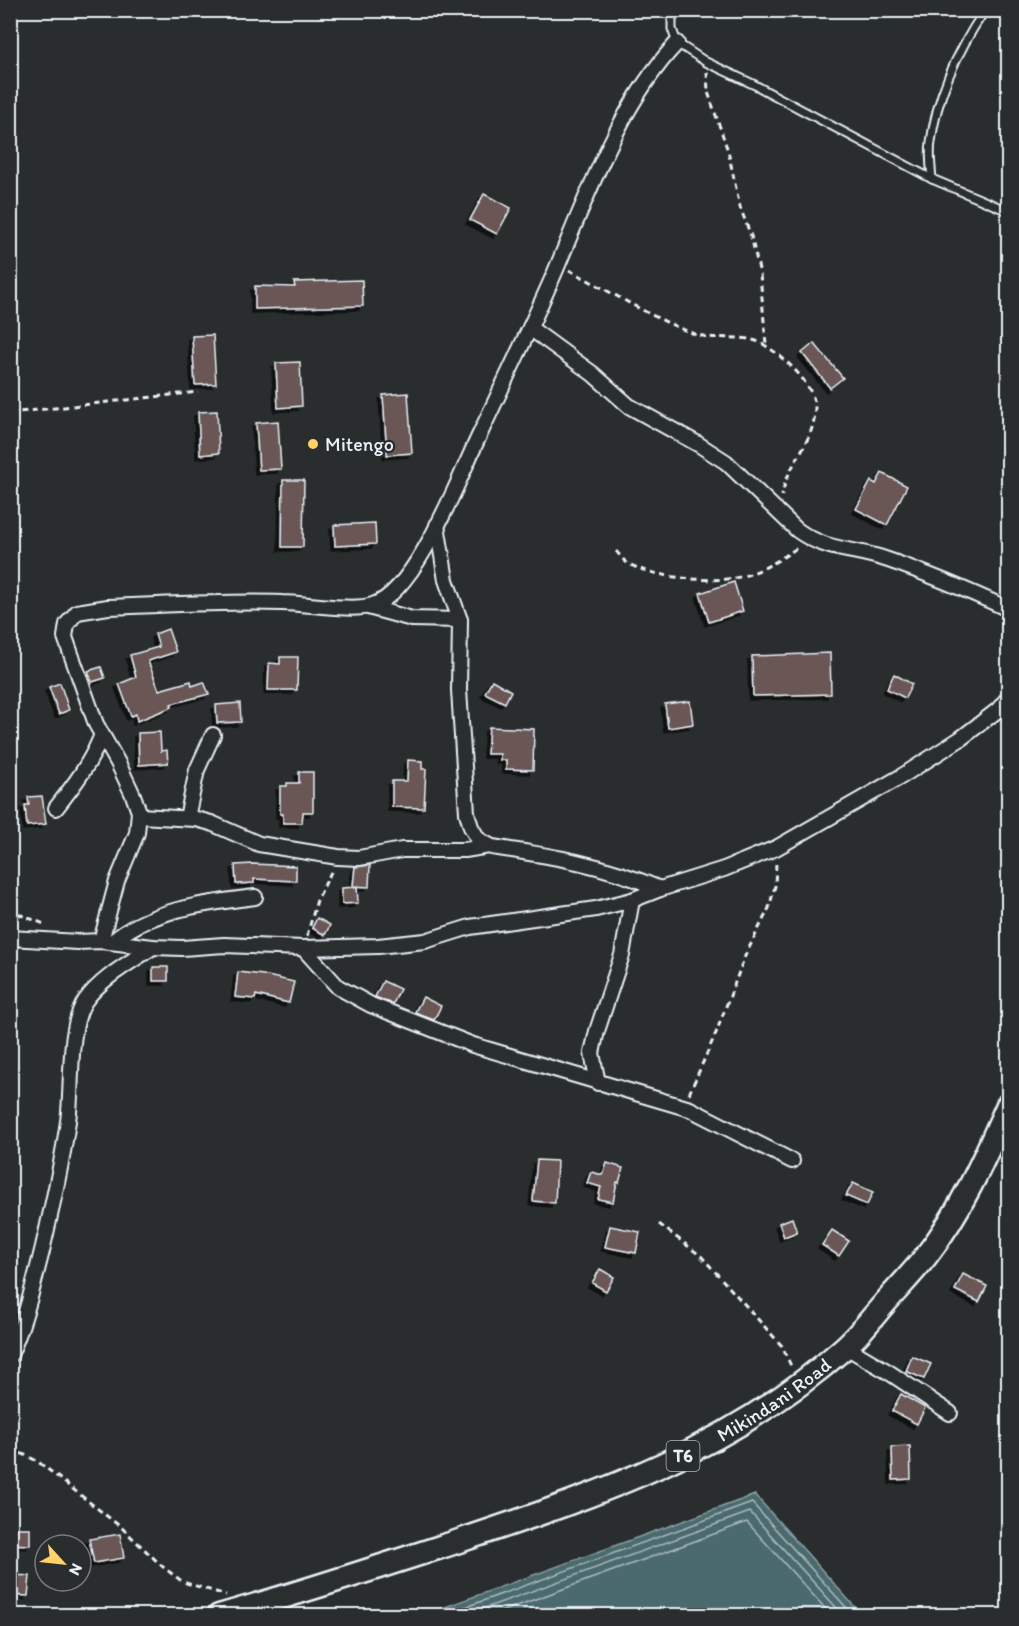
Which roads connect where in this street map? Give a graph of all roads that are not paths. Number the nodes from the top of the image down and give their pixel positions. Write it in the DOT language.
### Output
graph roads {
  1 [pos="672,10"];
  2 [pos="985,10"];
  3 [pos="677,44"];
  4 [pos="932,179"];
  5 [pos="1008,212"];
  6 [pos="530,328"];
  7 [pos="437,525"];
  8 [pos="368,607"];
  9 [pos="1008,609"];
  10 [pos="459,620"];
  11 [pos="1008,698"];
  12 [pos="213,735"];
  13 [pos="101,737"];
  14 [pos="56,808"];
  15 [pos="139,816"];
  16 [pos="187,818"];
  17 [pos="489,846"];
  18 [pos="660,889"];
  19 [pos="255,897"];
  20 [pos="632,900"];
  21 [pos="10,938"];
  22 [pos="106,941"];
  23 [pos="153,947"];
  24 [pos="303,948"];
  25 [pos="598,1083"];
  26 [pos="1008,1105"];
  27 [pos="792,1161"];
  28 [pos="846,1347"];
  29 [pos="10,1355"];
  30 [pos="950,1413"];
  31 [pos="219,1616"];
  1 -- 3 [label="lane"];
  2 -- 4 [label="lane"];
  3 -- 4 [label="lane"];
  3 -- 6 [label="street"];
  4 -- 5 [label="lane"];
  6 -- 7 [label="street"];
  6 -- 9 [label="street"];
  7 -- 8 [label="street"];
  7 -- 10 [label="street"];
  8 -- 10 [label="street"];
  8 -- 13 [label="street"];
  10 -- 17 [label="street"];
  11 -- 18 [label="street"];
  12 -- 16 [label="street"];
  13 -- 14 [label="street"];
  13 -- 15 [label="street"];
  15 -- 16 [label="street"];
  15 -- 22 [label="street"];
  16 -- 17 [label="street"];
  17 -- 18 [label="street"];
  18 -- 20 [label="street"];
  19 -- 22 [label="street"];
  20 -- 24 [label="street"];
  20 -- 25 [label="street"];
  21 -- 22 [label="street"];
  22 -- 23 [label="street"];
  23 -- 24 [label="street"];
  23 -- 29 [label="street"];
  24 -- 25 [label="street"];
  25 -- 27 [label="street"];
  26 -- 28 [label="highway, Mikindani Road / T6"];
  28 -- 30 [label="street"];
  28 -- 31 [label="highway, Mikindani Road / T6"];
}
